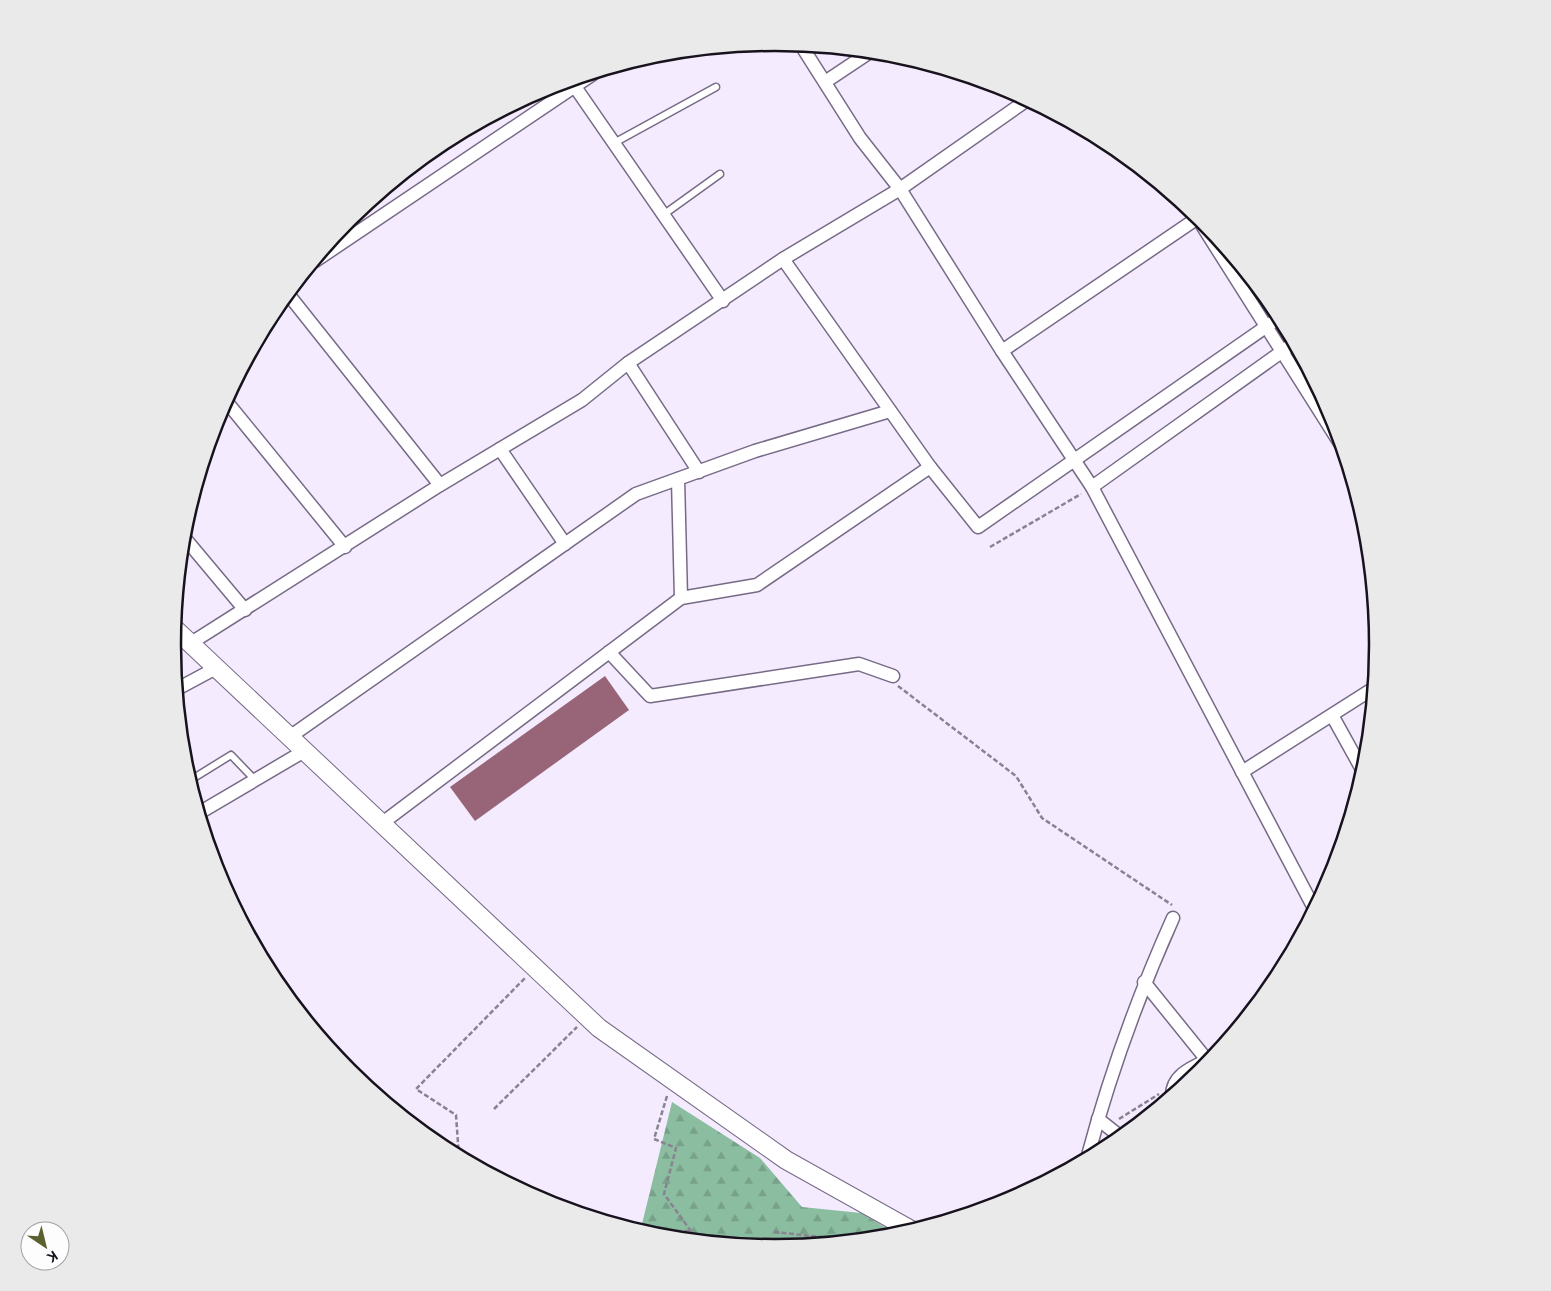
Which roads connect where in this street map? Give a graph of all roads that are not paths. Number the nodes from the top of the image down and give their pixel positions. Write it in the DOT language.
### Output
graph roads {
  1 [pos="806,53"];
  2 [pos="862,58"];
  3 [pos="826,82"];
  4 [pos="574,86"];
  5 [pos="716,87"];
  6 [pos="559,92"];
  7 [pos="1021,105"];
  8 [pos="614,144"];
  9 [pos="720,174"];
  10 [pos="900,189"];
  11 [pos="663,214"];
  12 [pos="1191,221"];
  13 [pos="338,244"];
  14 [pos="1221,253"];
  15 [pos="783,259"];
  16 [pos="292,300"];
  17 [pos="723,301"];
  18 [pos="1274,322"];
  19 [pos="1267,327"];
  20 [pos="1289,347"];
  21 [pos="1002,351"];
  22 [pos="1283,352"];
  23 [pos="628,363"];
  24 [pos="231,407"];
  25 [pos="1320,408"];
  26 [pos="890,411"];
  27 [pos="500,449"];
  28 [pos="1075,460"];
  29 [pos="930,467"];
  30 [pos="699,472"];
  31 [pos="678,479"];
  32 [pos="440,485"];
  33 [pos="1092,487"];
  34 [pos="566,544"];
  35 [pos="190,545"];
  36 [pos="345,547"];
  37 [pos="681,598"];
  38 [pos="245,610"];
  39 [pos="182,635"];
  40 [pos="191,644"];
  41 [pos="609,652"];
  42 [pos="218,668"];
  43 [pos="893,676"];
  44 [pos="183,686"];
  45 [pos="1367,693"];
  46 [pos="1333,717"];
  47 [pos="291,736"];
  48 [pos="306,750"];
  49 [pos="1358,762"];
  50 [pos="1242,772"];
  51 [pos="196,776"];
  52 [pos="254,779"];
  53 [pos="204,810"];
  54 [pos="381,824"];
  55 [pos="1311,902"];
  56 [pos="1173,918"];
  57 [pos="1144,982"];
  58 [pos="1207,1054"];
  59 [pos="1192,1070"];
  60 [pos="1175,1085"];
  61 [pos="1102,1122"];
  62 [pos="1116,1133"];
  63 [pos="1091,1149"];
  64 [pos="903,1225"];
  1 -- 3 [label="street"];
  2 -- 3 [label="street"];
  3 -- 10 [label="street"];
  4 -- 8 [label="street"];
  5 -- 8 [label="lane"];
  6 -- 13 [label="street"];
  7 -- 10 [label="street"];
  8 -- 11 [label="street"];
  9 -- 11 [label="lane"];
  10 -- 15 [label="street"];
  10 -- 21 [label="street"];
  11 -- 17 [label="street"];
  12 -- 21 [label="street"];
  14 -- 19 [label="street"];
  15 -- 17 [label="street"];
  15 -- 26 [label="street"];
  16 -- 32 [label="street"];
  17 -- 23 [label="street"];
  18 -- 19 [label="street"];
  19 -- 22 [label="street"];
  19 -- 28 [label="street"];
  20 -- 22 [label="street"];
  21 -- 28 [label="street"];
  22 -- 25 [label="street"];
  22 -- 33 [label="street"];
  23 -- 27 [label="street"];
  23 -- 30 [label="street"];
  24 -- 36 [label="street"];
  26 -- 29 [label="street"];
  26 -- 30 [label="street"];
  27 -- 32 [label="street"];
  27 -- 34 [label="street"];
  28 -- 29 [label="street"];
  28 -- 33 [label="street"];
  29 -- 37 [label="street"];
  30 -- 31 [label="street"];
  31 -- 34 [label="street"];
  31 -- 37 [label="street"];
  32 -- 36 [label="street"];
  33 -- 50 [label="street"];
  34 -- 47 [label="street"];
  35 -- 38 [label="street"];
  36 -- 38 [label="street"];
  37 -- 41 [label="street"];
  38 -- 40 [label="street"];
  39 -- 40 [label="street"];
  40 -- 42 [label="street"];
  41 -- 43 [label="street"];
  41 -- 54 [label="street"];
  42 -- 44 [label="street"];
  42 -- 47 [label="street"];
  45 -- 46 [label="street"];
  46 -- 49 [label="street"];
  46 -- 50 [label="street"];
  47 -- 48 [label="street"];
  48 -- 52 [label="street"];
  48 -- 54 [label="street"];
  50 -- 55 [label="street"];
  51 -- 52 [label="lane"];
  52 -- 53 [label="street"];
  54 -- 64 [label="street"];
  56 -- 57 [label="street"];
  57 -- 58 [label="street"];
  57 -- 61 [label="street"];
  59 -- 60 [label="street"];
  61 -- 62 [label="street"];
  61 -- 63 [label="street"];
}
